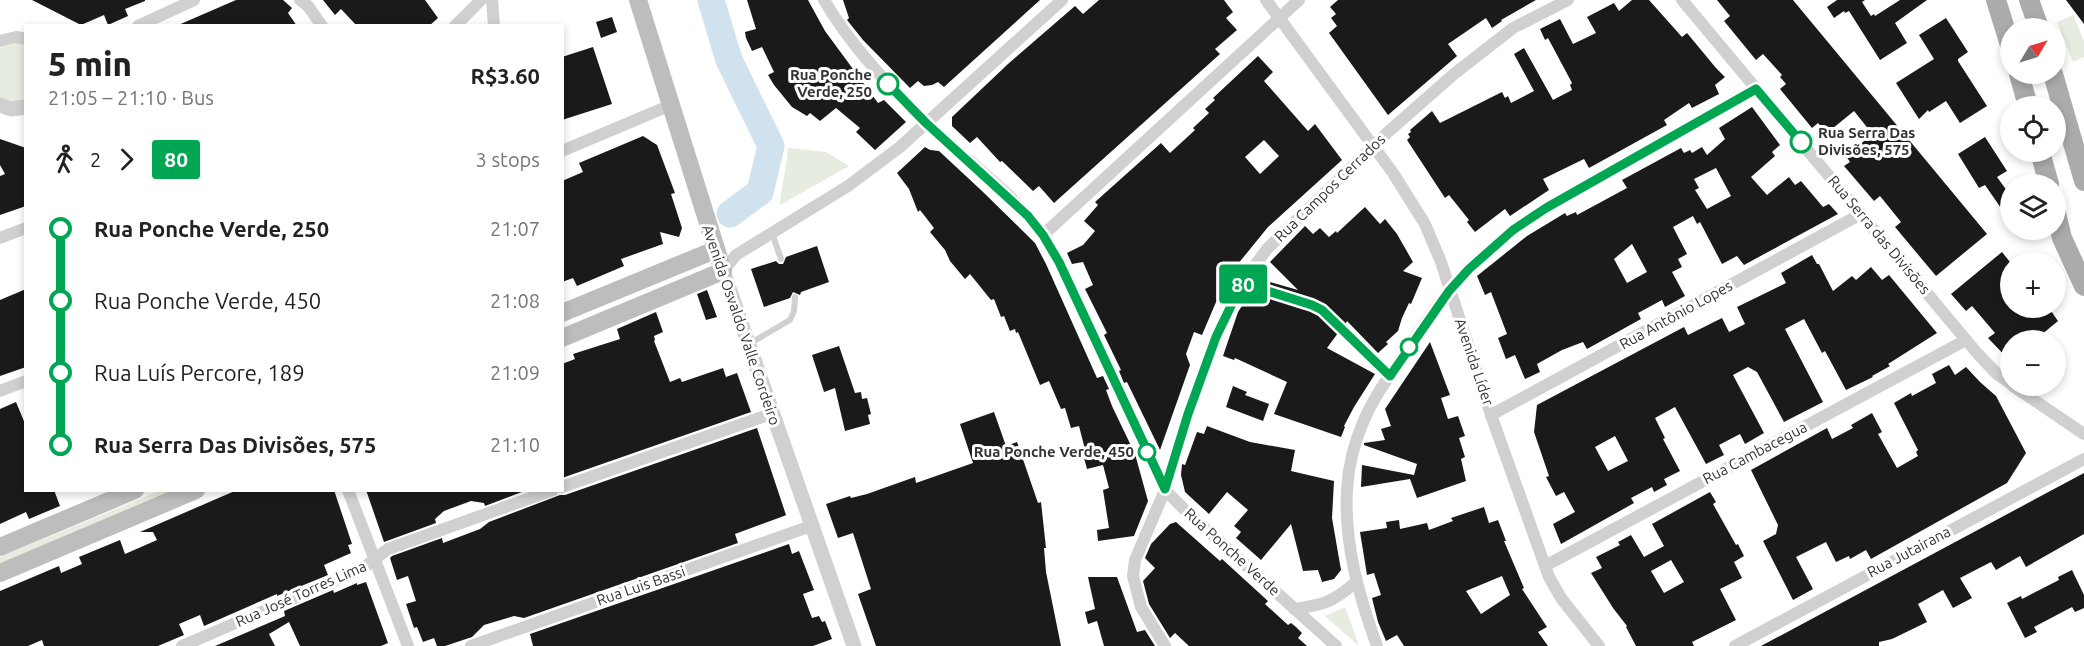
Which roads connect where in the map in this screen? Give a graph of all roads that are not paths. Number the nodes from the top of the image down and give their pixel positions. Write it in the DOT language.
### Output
graph roads {
  1 [pos="194,0"];
  2 [pos="300,0"];
  3 [pos="481,0"];
  4 [pos="492,0"];
  5 [pos="638,0"];
  6 [pos="824,0"];
  7 [pos="1062,0"];
  8 [pos="1266,0"];
  9 [pos="1299,0"];
  10 [pos="1568,0"];
  11 [pos="1682,0"];
  12 [pos="1996,0"];
  13 [pos="2030,0"];
  14 [pos="1280,18"];
  15 [pos="2002,18"];
  16 [pos="2036,18"];
  17 [pos="142,24"];
  18 [pos="321,24"];
  19 [pos="457,24"];
  20 [pos="494,24"];
  21 [pos="24,39"];
  22 [pos="0,41"];
  23 [pos="2056,84"];
  24 [pos="1756,89"];
  25 [pos="0,105"];
  26 [pos="671,105"];
  27 [pos="24,107"];
  28 [pos="926,123"];
  29 [pos="1374,146"];
  30 [pos="564,150"];
  31 [pos="2084,182"];
  32 [pos="1861,214"];
  33 [pos="24,229"];
  34 [pos="772,233"];
  35 [pos="1043,235"];
  36 [pos="0,238"];
  37 [pos="2063,240"];
  38 [pos="715,250"];
  39 [pos="736,255"];
  40 [pos="781,259"];
  41 [pos="723,272"];
  42 [pos="634,283"];
  43 [pos="1242,283"];
  44 [pos="2084,286"];
  45 [pos="1449,291"];
  46 [pos="795,297"];
  47 [pos="642,305"];
  48 [pos="564,312"];
  49 [pos="564,337"];
  50 [pos="1966,340"];
  51 [pos="748,344"];
  52 [pos="1390,376"];
  53 [pos="2000,376"];
  54 [pos="24,382"];
  55 [pos="0,391"];
  56 [pos="2029,396"];
  57 [pos="771,414"];
  58 [pos="1491,415"];
  59 [pos="2084,434"];
  60 [pos="2084,459"];
  61 [pos="564,486"];
  62 [pos="1165,489"];
  63 [pos="130,492"];
  64 [pos="191,492"];
  65 [pos="349,492"];
  66 [pos="547,492"];
  67 [pos="811,526"];
  68 [pos="0,547"];
  69 [pos="375,560"];
  70 [pos="1545,567"];
  71 [pos="0,573"];
  72 [pos="1356,582"];
  73 [pos="1294,609"];
  74 [pos="849,645"];
  75 [pos="182,646"];
  76 [pos="408,646"];
  77 [pos="471,646"];
  78 [pos="1165,646"];
  79 [pos="1336,646"];
  80 [pos="1377,646"];
  81 [pos="1599,646"];
  82 [pos="1735,646"];
  1 -- 17 [label="street"];
  2 -- 18 [label="street"];
  3 -- 19 [label="street"];
  4 -- 20 [label="street"];
  5 -- 26 [label="main road, Avenida Osvaldo Valle Cordeiro"];
  6 -- 28 [label="street, Rua Ponche Verde"];
  7 -- 28 [label="street"];
  8 -- 14 [label="street, Avenida Líder"];
  9 -- 14 [label="street"];
  10 -- 29 [label="street, Rua Campos Cerrados"];
  11 -- 24 [label="street, Rua Serra das Divisões"];
  12 -- 15 [label="main road"];
  13 -- 16 [label="main road"];
  14 -- 29 [label="street, Avenida Líder"];
  14 -- 35 [label="street"];
  21 -- 22 [label="street"];
  23 -- 31 [label="main road"];
  24 -- 32 [label="street, Rua Serra das Divisões"];
  24 -- 45 [label="street"];
  25 -- 27 [label="street"];
  26 -- 30 [label="street"];
  26 -- 38 [label="main road, Avenida Osvaldo Valle Cordeiro"];
  28 -- 34 [label="street"];
  28 -- 35 [label="street, Rua Ponche Verde"];
  29 -- 43 [label="street, Rua Campos Cerrados"];
  29 -- 45 [label="street, Avenida Líder"];
  32 -- 50 [label="street, Rua Serra das Divisões"];
  32 -- 58 [label="street, Rua Antônio Lopes"];
  33 -- 36 [label="street"];
  34 -- 39 [label="street"];
  34 -- 40 [label="lane"];
  35 -- 62 [label="street, Rua Ponche Verde"];
  37 -- 44 [label="main road"];
  38 -- 39 [label="street"];
  38 -- 41 [label="main road, Avenida Osvaldo Valle Cordeiro"];
  38 -- 42 [label="main road"];
  39 -- 41 [label="street"];
  41 -- 47 [label="main road"];
  41 -- 51 [label="street, Avenida Osvaldo Valle Cordeiro"];
  42 -- 47 [label="main road"];
  42 -- 48 [label="main road"];
  43 -- 52 [label="lane"];
  43 -- 62 [label="street, Rua Campos Cerrados"];
  45 -- 52 [label="street"];
  45 -- 58 [label="street, Avenida Líder"];
  46 -- 51 [label="lane"];
  47 -- 49 [label="main road"];
  50 -- 53 [label="street, Rua Serra das Divisões"];
  50 -- 70 [label="street, Rua Cambacegua"];
  51 -- 57 [label="street, Avenida Osvaldo Valle Cordeiro"];
  52 -- 72 [label="street"];
  54 -- 55 [label="street"];
  56 -- 59 [label="street, Rua Serra das Divisões"];
  57 -- 61 [label="street"];
  57 -- 67 [label="street, Avenida Osvaldo Valle Cordeiro"];
  58 -- 70 [label="street, Avenida Líder"];
  60 -- 82 [label="street, Rua Jutairana"];
  62 -- 73 [label="street, Rua Ponche Verde"];
  62 -- 78 [label="street, Rua Campos Cerrados"];
  63 -- 68 [label="main road"];
  64 -- 71 [label="main road"];
  65 -- 69 [label="street"];
  66 -- 69 [label="street, Rua José Torres Lima"];
  67 -- 74 [label="street, Avenida Osvaldo Valle Cordeiro"];
  67 -- 77 [label="street, Rua Luis Bassi"];
  69 -- 75 [label="street, Rua José Torres Lima"];
  69 -- 76 [label="street"];
  70 -- 81 [label="street, Avenida Líder"];
  72 -- 73 [label="street"];
  72 -- 80 [label="street"];
  73 -- 79 [label="street, Rua Ponche Verde"];
}
